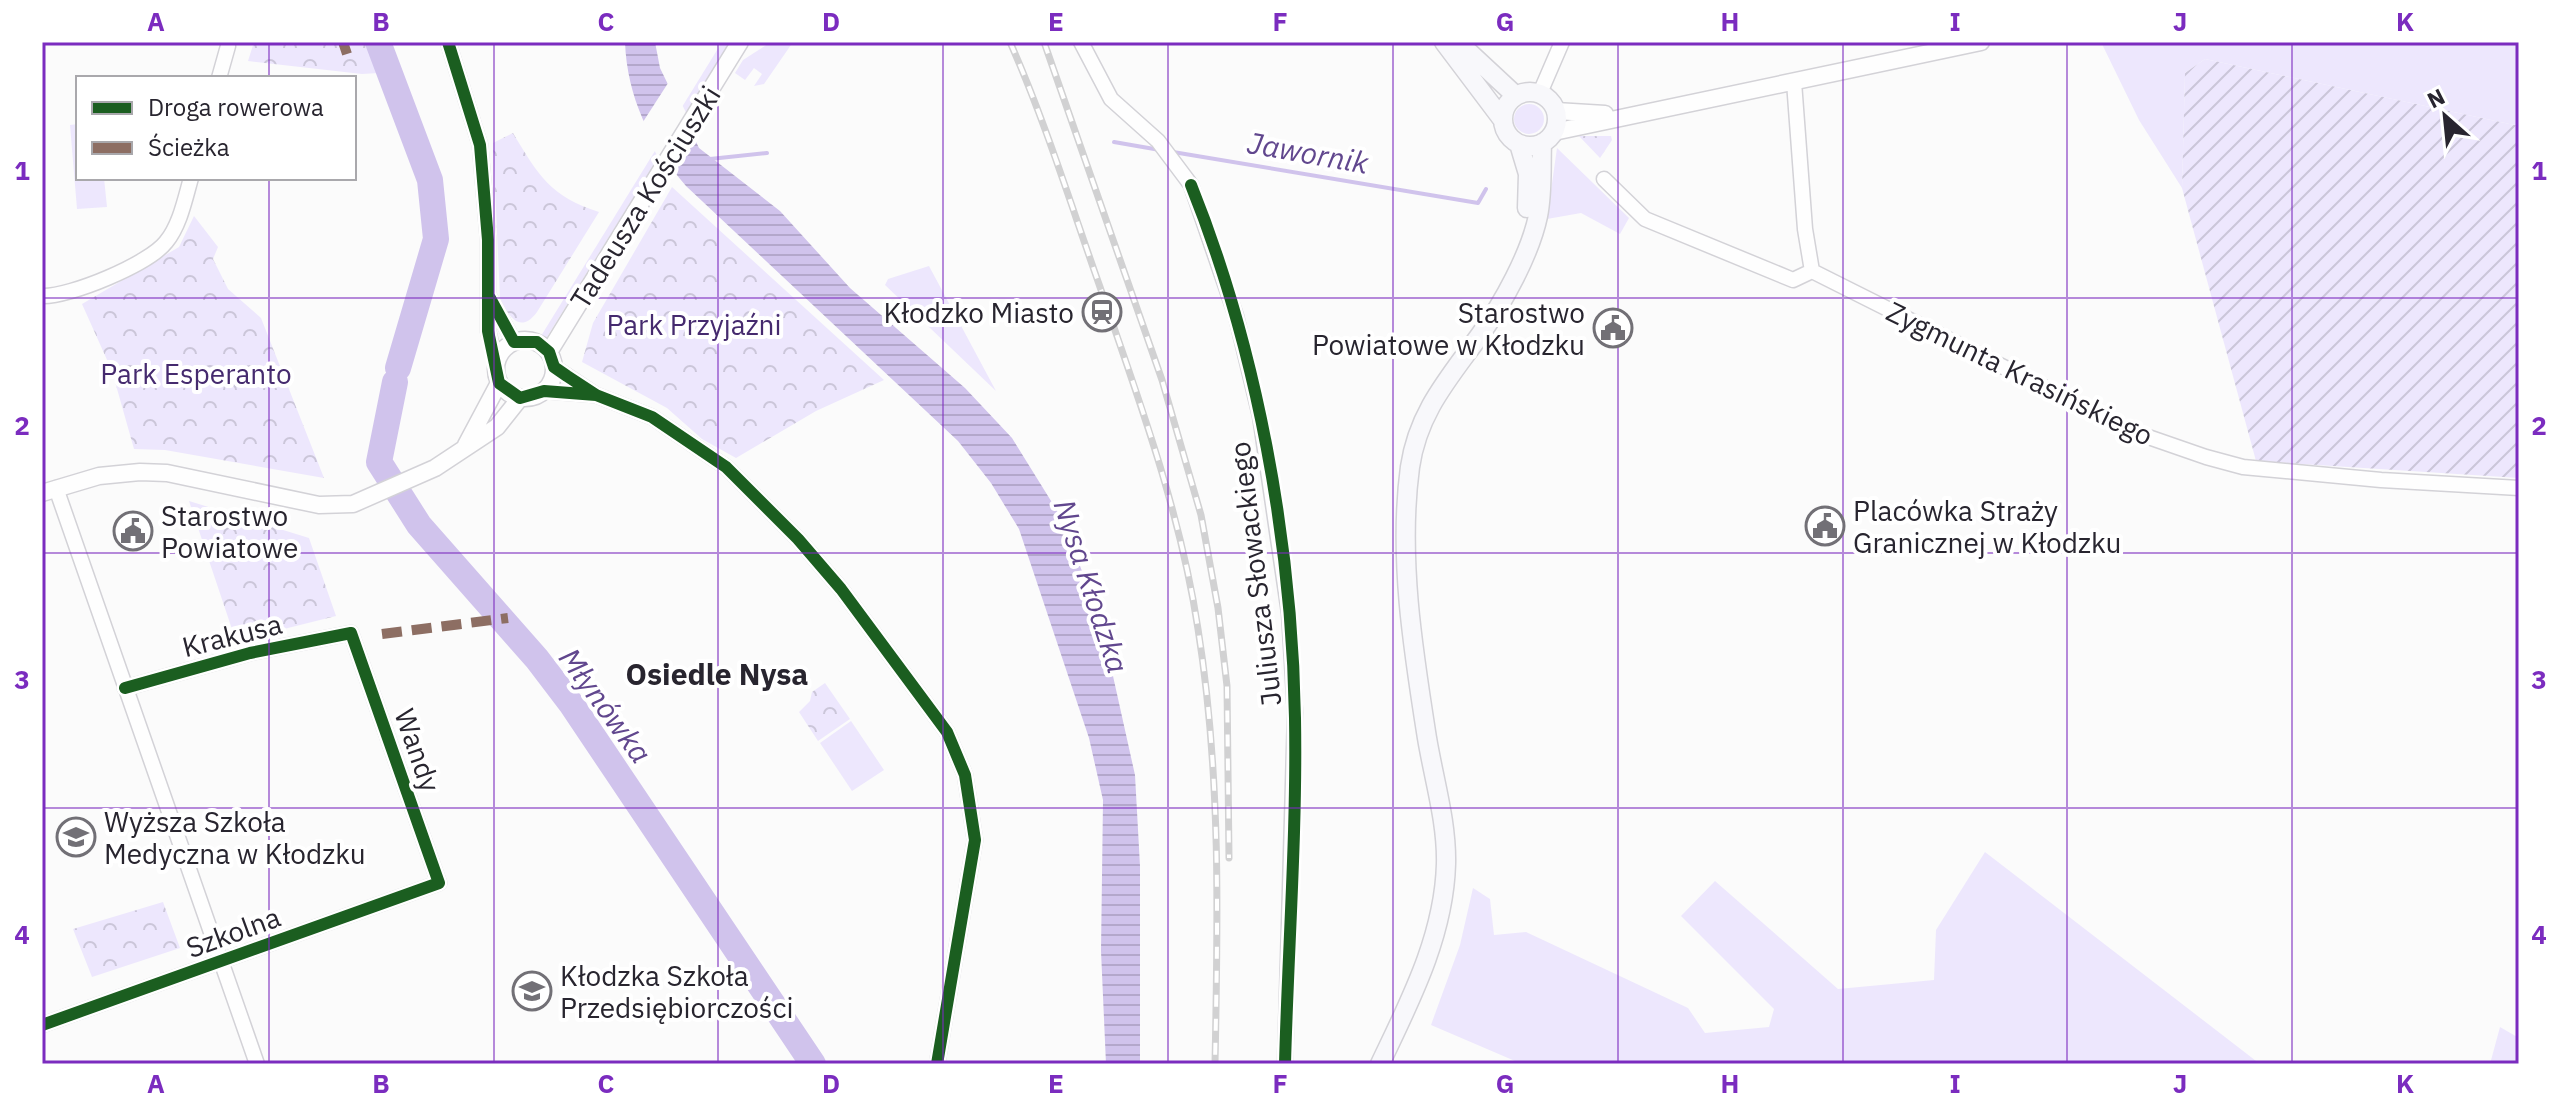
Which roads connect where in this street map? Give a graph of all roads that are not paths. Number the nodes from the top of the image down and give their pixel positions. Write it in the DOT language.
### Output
graph roads {
  1 [pos="740,42"];
  2 [pos="1081,42"];
  3 [pos="1444,42"];
  4 [pos="1458,42"];
  5 [pos="1562,42"];
  6 [pos="1981,42"];
  7 [pos="228,46"];
  8 [pos="449,46"];
  9 [pos="220,76"];
  10 [pos="1794,82"];
  11 [pos="1540,93"];
  12 [pos="1515,95"];
  13 [pos="1556,111"];
  14 [pos="1638,114"];
  15 [pos="1502,119"];
  16 [pos="1548,138"];
  17 [pos="1519,144"];
  18 [pos="1604,179"];
  19 [pos="190,180"];
  20 [pos="1526,247"];
  21 [pos="1812,271"];
  22 [pos="42,296"];
  23 [pos="490,298"];
  24 [pos="514,342"];
  25 [pos="552,360"];
  26 [pos="496,362"];
  27 [pos="499,383"];
  28 [pos="544,391"];
  29 [pos="596,395"];
  30 [pos="520,398"];
  31 [pos="465,447"];
  32 [pos="2519,488"];
  33 [pos="49,490"];
  34 [pos="351,633"];
  35 [pos="125,688"];
  36 [pos="439,883"];
  37 [pos="221,962"];
  38 [pos="42,1025"];
  39 [pos="257,1064"];
  40 [pos="937,1064"];
  41 [pos="1285,1064"];
  42 [pos="1380,1064"];
  1 -- 25 [label="street, Tadeusza Kościuszki"];
  2 -- 41 [label="street, Juliusza Słowackiego"];
  3 -- 15 [label="main road"];
  4 -- 12 [label="main road"];
  5 -- 11 [label="street"];
  6 -- 10 [label="street"];
  7 -- 9 [label="street"];
  8 -- 23 [label="street"];
  10 -- 14 [label="street"];
  10 -- 21 [label="street"];
  11 -- 12 [label="main road"];
  11 -- 13 [label="main road"];
  12 -- 15 [label="main road"];
  13 -- 14 [label="street"];
  13 -- 16 [label="main road"];
  14 -- 16 [label="street"];
  15 -- 17 [label="main road"];
  16 -- 17 [label="main road"];
  16 -- 20 [label="main road"];
  17 -- 20 [label="main road"];
  18 -- 21 [label="street, Zygmunta Krasińskiego"];
  19 -- 22 [label="street"];
  20 -- 42 [label="main road"];
  21 -- 32 [label="street, Zygmunta Krasińskiego"];
  23 -- 24 [label="street"];
  23 -- 26 [label="street"];
  24 -- 25 [label="street"];
  24 -- 26 [label="street"];
  25 -- 28 [label="street"];
  25 -- 29 [label="street"];
  26 -- 27 [label="street"];
  27 -- 30 [label="street"];
  27 -- 31 [label="street"];
  28 -- 29 [label="street"];
  28 -- 30 [label="street"];
  29 -- 40 [label="street"];
  30 -- 31 [label="street"];
  31 -- 33 [label="street"];
  33 -- 35 [label="street"];
  34 -- 35 [label="street, Krakusa"];
  34 -- 36 [label="street, Wandy"];
  35 -- 37 [label="street"];
  36 -- 37 [label="street, Szkolna"];
  37 -- 38 [label="street, Szkolna"];
  37 -- 39 [label="street"];
}
